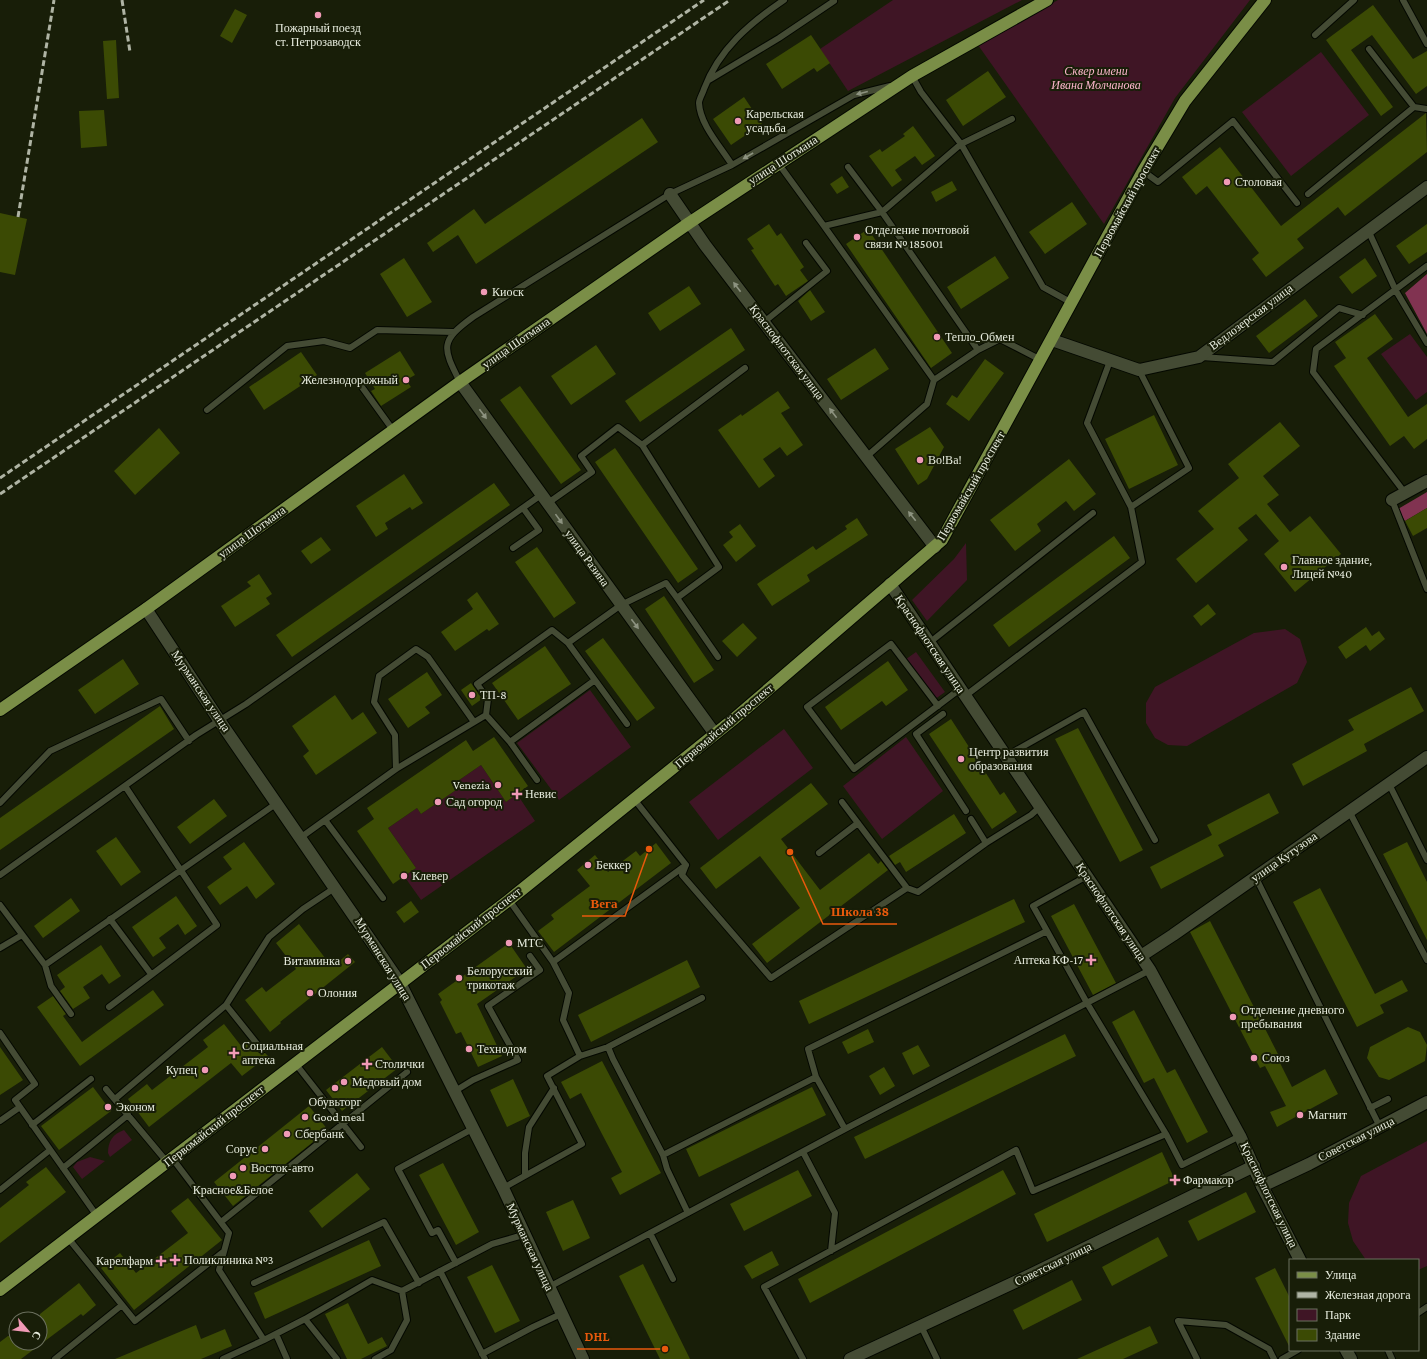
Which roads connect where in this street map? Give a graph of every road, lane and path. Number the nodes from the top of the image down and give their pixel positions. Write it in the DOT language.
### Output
graph roads {
  1 [pos="784,0"];
  2 [pos="1047,0"];
  3 [pos="1265,0"];
  4 [pos="1354,0"];
  5 [pos="1403,0"];
  6 [pos="834,1"];
  7 [pos="1316,35"];
  8 [pos="1427,44"];
  9 [pos="1369,49"];
  10 [pos="912,76"];
  11 [pos="708,80"];
  12 [pos="900,84"];
  13 [pos="1414,107"];
  14 [pos="1427,109"];
  15 [pos="1012,119"];
  16 [pos="961,144"];
  17 [pos="778,163"];
  18 [pos="732,164"];
  19 [pos="848,167"];
  20 [pos="1143,171"];
  21 [pos="1427,187"];
  22 [pos="670,194"];
  23 [pos="1308,194"];
  24 [pos="1297,203"];
  25 [pos="882,212"];
  26 [pos="689,223"];
  27 [pos="822,225"];
  28 [pos="1368,230"];
  29 [pos="806,243"];
  30 [pos="1427,266"];
  31 [pos="1396,291"];
  32 [pos="1072,303"];
  33 [pos="1363,315"];
  34 [pos="764,322"];
  35 [pos="453,332"];
  36 [pos="1052,340"];
  37 [pos="1427,343"];
  38 [pos="978,350"];
  39 [pos="1199,356"];
  40 [pos="1042,360"];
  41 [pos="1110,361"];
  42 [pos="745,368"];
  43 [pos="1139,370"];
  44 [pos="934,380"];
  45 [pos="460,382"];
  46 [pos="359,383"];
  47 [pos="207,410"];
  48 [pos="393,430"];
  49 [pos="642,445"];
  50 [pos="866,457"];
  51 [pos="1427,480"];
  52 [pos="1405,493"];
  53 [pos="544,499"];
  54 [pos="1392,500"];
  55 [pos="1131,507"];
  56 [pos="523,508"];
  57 [pos="1093,513"];
  58 [pos="935,547"];
  59 [pos="513,548"];
  60 [pos="890,584"];
  61 [pos="1427,589"];
  62 [pos="677,598"];
  63 [pos="621,605"];
  64 [pos="146,609"];
  65 [pos="568,643"];
  66 [pos="929,643"];
  67 [pos="718,657"];
  68 [pos="595,680"];
  69 [pos="963,692"];
  70 [pos="938,706"];
  71 [pos="0,710"];
  72 [pos="943,714"];
  73 [pos="486,715"];
  74 [pos="219,720"];
  75 [pos="474,722"];
  76 [pos="627,724"];
  77 [pos="715,734"];
  78 [pos="189,741"];
  79 [pos="510,742"];
  80 [pos="1006,756"];
  81 [pos="1427,757"];
  82 [pos="396,769"];
  83 [pos="537,780"];
  84 [pos="1388,784"];
  85 [pos="125,786"];
  86 [pos="634,799"];
  87 [pos="842,802"];
  88 [pos="0,803"];
  89 [pos="277,803"];
  90 [pos="1041,806"];
  91 [pos="966,811"];
  92 [pos="1349,811"];
  93 [pos="971,819"];
  94 [pos="325,820"];
  95 [pos="858,824"];
  96 [pos="300,838"];
  97 [pos="1155,840"];
  98 [pos="986,843"];
  99 [pos="819,853"];
  100 [pos="1427,860"];
  101 [pos="686,865"];
  102 [pos="179,871"];
  103 [pos="0,875"];
  104 [pos="1087,876"];
  105 [pos="1255,876"];
  106 [pos="336,887"];
  107 [pos="907,888"];
  108 [pos="383,898"];
  109 [pos="509,900"];
  110 [pos="0,905"];
  111 [pos="110,919"];
  112 [pos="1047,931"];
  113 [pos="22,934"];
  114 [pos="0,948"];
  115 [pos="530,956"];
  116 [pos="1141,956"];
  117 [pos="1427,960"];
  118 [pos="553,962"];
  119 [pos="45,965"];
  120 [pos="1150,970"];
  121 [pos="151,974"];
  122 [pos="400,983"];
  123 [pos="702,998"];
  124 [pos="1087,1003"];
  125 [pos="226,1005"];
  126 [pos="109,1007"];
  127 [pos="71,1014"];
  128 [pos="0,1033"];
  129 [pos="608,1047"];
  130 [pos="262,1050"];
  131 [pos="580,1056"];
  132 [pos="295,1063"];
  133 [pos="407,1072"];
  134 [pos="816,1077"];
  135 [pos="91,1079"];
  136 [pos="554,1088"];
  137 [pos="106,1089"];
  138 [pos="455,1091"];
  139 [pos="114,1099"];
  140 [pos="1388,1100"];
  141 [pos="1427,1102"];
  142 [pos="20,1107"];
  143 [pos="1370,1108"];
  144 [pos="128,1115"];
  145 [pos="0,1121"];
  146 [pos="32,1125"];
  147 [pos="344,1125"];
  148 [pos="1380,1127"];
  149 [pos="474,1128"];
  150 [pos="845,1129"];
  151 [pos="1166,1134"];
  152 [pos="1240,1136"];
  153 [pos="361,1147"];
  154 [pos="50,1150"];
  155 [pos="803,1152"];
  156 [pos="663,1155"];
  157 [pos="170,1160"];
  158 [pos="1254,1166"];
  159 [pos="63,1168"];
  160 [pos="525,1175"];
  161 [pos="1262,1186"];
  162 [pos="503,1188"];
  163 [pos="0,1190"];
  164 [pos="688,1213"];
  165 [pos="97,1216"];
  166 [pos="221,1222"];
  167 [pos="650,1233"];
  168 [pos="524,1234"];
  169 [pos="68,1238"];
  170 [pos="830,1251"];
  171 [pos="224,1252"];
  172 [pos="1299,1259"];
  173 [pos="456,1263"];
  174 [pos="440,1271"];
  175 [pos="672,1279"];
  176 [pos="254,1283"];
  177 [pos="419,1283"];
  178 [pos="549,1287"];
  179 [pos="0,1290"];
  180 [pos="402,1292"];
  181 [pos="122,1306"];
  182 [pos="561,1314"];
  183 [pos="305,1319"];
  184 [pos="921,1326"];
  185 [pos="276,1334"];
  186 [pos="264,1340"];
  187 [pos="1296,1351"];
  188 [pos="483,1357"];
  189 [pos="55,1359"];
  190 [pos="223,1359"];
  191 [pos="287,1359"];
  192 [pos="337,1359"];
  193 [pos="375,1359"];
  194 [pos="583,1359"];
  195 [pos="803,1359"];
  196 [pos="850,1359"];
  197 [pos="937,1359"];
  198 [pos="1197,1359"];
  199 [pos="1274,1359"];
  200 [pos="1282,1359"];
  1 -- 11 [label="lane"];
  2 -- 10 [label="main road, улица Шотмана"];
  3 -- 20 [label="main road, Первомайский проспект"];
  4 -- 7 [label="lane"];
  5 -- 8 [label="lane"];
  6 -- 11 [label="lane"];
  9 -- 13 [label="lane"];
  10 -- 12 [label="main road, улица Шотмана"];
  10 -- 16 [label="lane"];
  11 -- 18 [label="lane"];
  12 -- 17 [label="main road, улица Шотмана"];
  12 -- 18 [label="lane, one-way"];
  13 -- 14 [label="lane"];
  13 -- 23 [label="lane"];
  15 -- 16 [label="lane"];
  16 -- 25 [label="lane"];
  16 -- 32 [label="lane"];
  17 -- 26 [label="main road, улица Шотмана"];
  17 -- 27 [label="lane"];
  18 -- 22 [label="lane"];
  19 -- 25 [label="lane"];
  20 -- 24 [label="lane"];
  20 -- 32 [label="main road, Первомайский проспект"];
  21 -- 28 [label="street, Ведлозерская улица"];
  22 -- 26 [label="street, Краснофлотская улица"];
  22 -- 35 [label="lane"];
  25 -- 27 [label="lane"];
  25 -- 38 [label="lane"];
  34 -- 26 [label="street, Краснофлотская улица, one-way"];
  26 -- 45 [label="main road, улица Шотмана"];
  27 -- 44 [label="lane"];
  28 -- 31 [label="lane"];
  28 -- 39 [label="street, Ведлозерская улица"];
  29 -- 34 [label="lane"];
  30 -- 31 [label="lane"];
  31 -- 33 [label="lane"];
  31 -- 37 [label="lane"];
  32 -- 36 [label="main road, Первомайский проспект"];
  33 -- 39 [label="lane"];
  33 -- 52 [label="lane"];
  50 -- 34 [label="street, Краснофлотская улица, one-way"];
  35 -- 45 [label="lane"];
  35 -- 47 [label="lane"];
  36 -- 40 [label="main road, Первомайский проспект"];
  36 -- 41 [label="street"];
  38 -- 40 [label="lane"];
  38 -- 44 [label="lane"];
  39 -- 43 [label="street, Ведлозерская улица"];
  40 -- 58 [label="main road, Первомайский проспект"];
  41 -- 43 [label="street"];
  41 -- 55 [label="lane"];
  42 -- 49 [label="lane"];
  43 -- 55 [label="lane"];
  44 -- 50 [label="lane"];
  45 -- 48 [label="main road, улица Шотмана"];
  45 -- 53 [label="street, улица Разина, one-way"];
  46 -- 48 [label="lane"];
  48 -- 64 [label="main road, улица Шотмана"];
  49 -- 53 [label="lane"];
  49 -- 62 [label="lane"];
  58 -- 50 [label="street, Краснофлотская улица, one-way"];
  51 -- 52 [label="street"];
  52 -- 54 [label="street"];
  53 -- 56 [label="lane"];
  53 -- 63 [label="street, улица Разина, one-way"];
  54 -- 61 [label="lane"];
  55 -- 69 [label="lane"];
  56 -- 59 [label="lane"];
  56 -- 74 [label="lane"];
  57 -- 66 [label="lane"];
  58 -- 60 [label="main road, Первомайский проспект"];
  60 -- 66 [label="street, Краснофлотская улица"];
  60 -- 77 [label="main road, Первомайский проспект"];
  62 -- 63 [label="lane"];
  62 -- 67 [label="lane"];
  63 -- 65 [label="lane"];
  63 -- 77 [label="street, улица Разина, one-way"];
  64 -- 71 [label="main road, улица Шотмана"];
  64 -- 74 [label="street, Мурманская улица"];
  65 -- 68 [label="lane"];
  65 -- 73 [label="lane"];
  66 -- 69 [label="street, Краснофлотская улица"];
  68 -- 76 [label="lane"];
  68 -- 79 [label="lane"];
  69 -- 70 [label="lane"];
  69 -- 80 [label="street, Краснофлотская улица"];
  70 -- 70 [label="lane"];
  72 -- 91 [label="lane"];
  73 -- 75 [label="lane"];
  73 -- 79 [label="lane"];
  74 -- 78 [label="lane"];
  74 -- 89 [label="street, Мурманская улица"];
  75 -- 82 [label="lane"];
  75 -- 82 [label="lane"];
  77 -- 86 [label="main road, Первомайский проспект"];
  78 -- 85 [label="lane"];
  78 -- 88 [label="lane"];
  79 -- 83 [label="lane"];
  80 -- 90 [label="street, Краснофлотская улица"];
  80 -- 97 [label="lane"];
  81 -- 84 [label="street, улица Кутузова"];
  82 -- 94 [label="lane"];
  84 -- 92 [label="street, улица Кутузова"];
  84 -- 100 [label="lane"];
  85 -- 102 [label="lane"];
  85 -- 103 [label="lane"];
  86 -- 101 [label="lane"];
  86 -- 109 [label="main road, Первомайский проспект"];
  87 -- 95 [label="lane"];
  89 -- 96 [label="street, Мурманская улица"];
  89 -- 102 [label="lane"];
  90 -- 98 [label="lane"];
  90 -- 104 [label="street, Краснофлотская улица"];
  92 -- 105 [label="street, улица Кутузова"];
  92 -- 117 [label="lane"];
  93 -- 98 [label="lane"];
  94 -- 96 [label="lane"];
  94 -- 108 [label="lane"];
  95 -- 99 [label="lane"];
  95 -- 107 [label="lane"];
  96 -- 106 [label="street, Мурманская улица"];
  98 -- 107 [label="lane"];
  101 -- 107 [label="lane"];
  101 -- 118 [label="lane"];
  102 -- 111 [label="lane"];
  102 -- 121 [label="lane"];
  104 -- 112 [label="lane"];
  104 -- 116 [label="street, Краснофлотская улица"];
  105 -- 116 [label="street, улица Кутузова"];
  105 -- 143 [label="lane"];
  106 -- 122 [label="street, Мурманская улица"];
  106 -- 125 [label="lane"];
  109 -- 118 [label="lane"];
  109 -- 122 [label="main road, Первомайский проспект"];
  110 -- 113 [label="lane"];
  111 -- 119 [label="lane"];
  111 -- 121 [label="lane"];
  112 -- 124 [label="lane"];
  112 -- 134 [label="lane"];
  113 -- 114 [label="lane"];
  113 -- 119 [label="lane"];
  115 -- 138 [label="lane"];
  116 -- 120 [label="street, Краснофлотская улица"];
  118 -- 131 [label="lane"];
  119 -- 127 [label="lane"];
  120 -- 124 [label="lane"];
  120 -- 152 [label="street, Краснофлотская улица"];
  121 -- 126 [label="lane"];
  122 -- 132 [label="main road, Первомайский проспект"];
  122 -- 138 [label="street, Мурманская улица"];
  123 -- 129 [label="lane"];
  124 -- 150 [label="lane"];
  124 -- 151 [label="lane"];
  125 -- 130 [label="lane"];
  125 -- 139 [label="lane"];
  128 -- 142 [label="lane"];
  129 -- 131 [label="lane"];
  129 -- 156 [label="lane"];
  131 -- 136 [label="lane"];
  132 -- 147 [label="lane"];
  132 -- 157 [label="main road, Первомайский проспект"];
  133 -- 147 [label="lane"];
  134 -- 150 [label="lane"];
  134 -- 156 [label="lane"];
  135 -- 146 [label="lane"];
  136 -- 160 [label="lane"];
  136 -- 160 [label="lane"];
  137 -- 139 [label="lane"];
  138 -- 149 [label="street, Мурманская улица"];
  139 -- 144 [label="lane"];
  140 -- 143 [label="lane"];
  141 -- 148 [label="street, Советская улица"];
  142 -- 145 [label="lane"];
  142 -- 146 [label="lane"];
  143 -- 148 [label="lane"];
  144 -- 157 [label="lane"];
  144 -- 159 [label="lane"];
  146 -- 154 [label="lane"];
  147 -- 153 [label="lane"];
  147 -- 166 [label="lane"];
  148 -- 161 [label="street, Советская улица"];
  149 -- 162 [label="street, Мурманская улица"];
  149 -- 173 [label="lane"];
  150 -- 155 [label="lane"];
  151 -- 152 [label="lane"];
  151 -- 170 [label="lane"];
  152 -- 158 [label="street, Краснофлотская улица"];
  154 -- 159 [label="lane"];
  154 -- 163 [label="lane"];
  155 -- 164 [label="lane"];
  155 -- 170 [label="lane"];
  156 -- 164 [label="lane"];
  157 -- 165 [label="main road, Первомайский проспект"];
  157 -- 166 [label="lane"];
  158 -- 161 [label="street, Краснофлотская улица"];
  158 -- 184 [label="street, Советская улица"];
  159 -- 165 [label="lane"];
  160 -- 162 [label="lane"];
  161 -- 172 [label="street, Краснофлотская улица"];
  162 -- 168 [label="street, Мурманская улица"];
  164 -- 167 [label="lane"];
  165 -- 169 [label="main road, Первомайский проспект"];
  166 -- 171 [label="lane"];
  167 -- 175 [label="lane"];
  167 -- 178 [label="lane"];
  168 -- 173 [label="lane"];
  168 -- 178 [label="street, Мурманская улица"];
  169 -- 179 [label="main road, Первомайский проспект"];
  169 -- 181 [label="lane"];
  170 -- 195 [label="lane"];
  171 -- 181 [label="lane"];
  171 -- 186 [label="lane"];
  173 -- 174 [label="lane"];
  174 -- 177 [label="lane"];
  174 -- 188 [label="lane"];
  176 -- 177 [label="lane"];
  177 -- 180 [label="lane"];
  178 -- 182 [label="street, Мурманская улица"];
  180 -- 183 [label="lane"];
  180 -- 193 [label="lane"];
  181 -- 189 [label="lane"];
  182 -- 188 [label="lane"];
  182 -- 194 [label="street, Мурманская улица"];
  183 -- 185 [label="lane"];
  183 -- 192 [label="lane"];
  184 -- 196 [label="street, Советская улица"];
  184 -- 197 [label="lane"];
  185 -- 186 [label="lane"];
  185 -- 191 [label="lane"];
  186 -- 190 [label="lane"];
  187 -- 200 [label="lane"];
  198 -- 199 [label="lane"];
}
